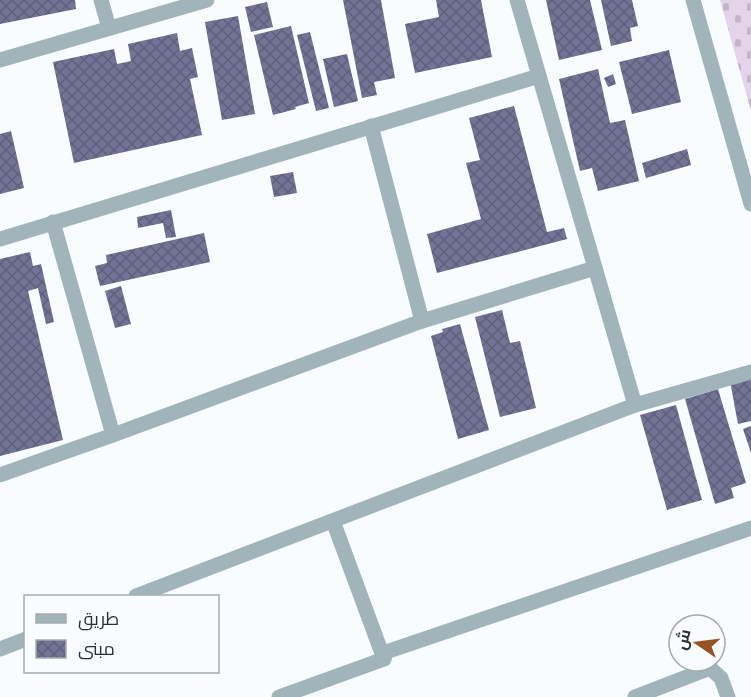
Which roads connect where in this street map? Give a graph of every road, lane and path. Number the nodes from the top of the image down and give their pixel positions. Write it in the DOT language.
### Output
graph roads {
  1 [pos="101,0"];
  2 [pos="207,0"];
  3 [pos="517,0"];
  4 [pos="693,0"];
  5 [pos="110,28"];
  6 [pos="0,60"];
  7 [pos="539,76"];
  8 [pos="371,126"];
  9 [pos="751,204"];
  10 [pos="53,223"];
  11 [pos="0,239"];
  12 [pos="595,268"];
  13 [pos="423,321"];
  14 [pos="751,372"];
  15 [pos="634,405"];
  16 [pos="112,436"];
  17 [pos="0,475"];
  18 [pos="335,520"];
  19 [pos="751,528"];
  20 [pos="141,595"];
  21 [pos="24,640"];
  22 [pos="0,649"];
  23 [pos="385,656"];
  24 [pos="279,697"];
  25 [pos="635,697"];
  26 [pos="728,697"];
  1 -- 5 [label="street"];
  2 -- 5 [label="street"];
  3 -- 7 [label="street"];
  4 -- 9 [label="street"];
  5 -- 6 [label="street"];
  7 -- 8 [label="street"];
  7 -- 12 [label="street"];
  8 -- 10 [label="street"];
  8 -- 13 [label="street"];
  10 -- 11 [label="street"];
  10 -- 16 [label="street"];
  12 -- 13 [label="street"];
  12 -- 15 [label="street"];
  13 -- 16 [label="street"];
  14 -- 15 [label="street"];
  15 -- 18 [label="street"];
  16 -- 17 [label="street"];
  18 -- 20 [label="street"];
  18 -- 23 [label="street"];
  19 -- 23 [label="street"];
  21 -- 22 [label="street"];
  23 -- 24 [label="street"];
  25 -- 26 [label="street"];
}
